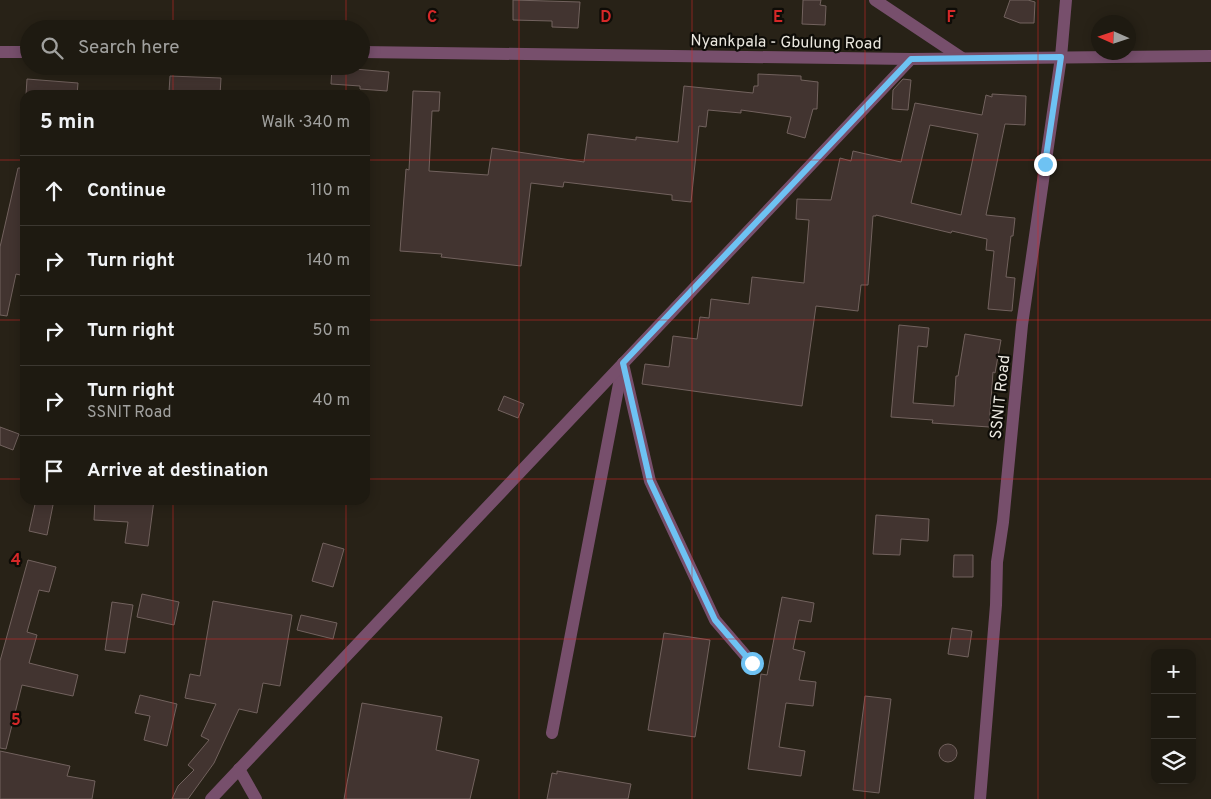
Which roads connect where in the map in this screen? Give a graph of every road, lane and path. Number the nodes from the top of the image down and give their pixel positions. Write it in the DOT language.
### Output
graph roads {
  1 [pos="875,0"];
  2 [pos="1066,0"];
  3 [pos="0,52"];
  4 [pos="20,52"];
  5 [pos="370,52"];
  6 [pos="1211,56"];
  7 [pos="1061,57"];
  8 [pos="962,58"];
  9 [pos="911,59"];
  10 [pos="623,363"];
  11 [pos="752,663"];
  12 [pos="552,733"];
  13 [pos="239,769"];
  14 [pos="211,799"];
  15 [pos="256,799"];
  16 [pos="980,799"];
  1 -- 8 [label="street"];
  2 -- 7 [label="street, SSNIT Road"];
  3 -- 4 [label="street"];
  5 -- 9 [label="street, Nyankpala - Gbulung Road"];
  6 -- 7 [label="street, Nyankpala - Gbulung Road"];
  7 -- 8 [label="street, Nyankpala - Gbulung Road"];
  7 -- 16 [label="street, SSNIT Road"];
  8 -- 9 [label="street, Nyankpala - Gbulung Road"];
  9 -- 10 [label="street"];
  10 -- 11 [label="street"];
  10 -- 12 [label="street"];
  10 -- 13 [label="street"];
  13 -- 14 [label="street"];
  13 -- 15 [label="street"];
}
